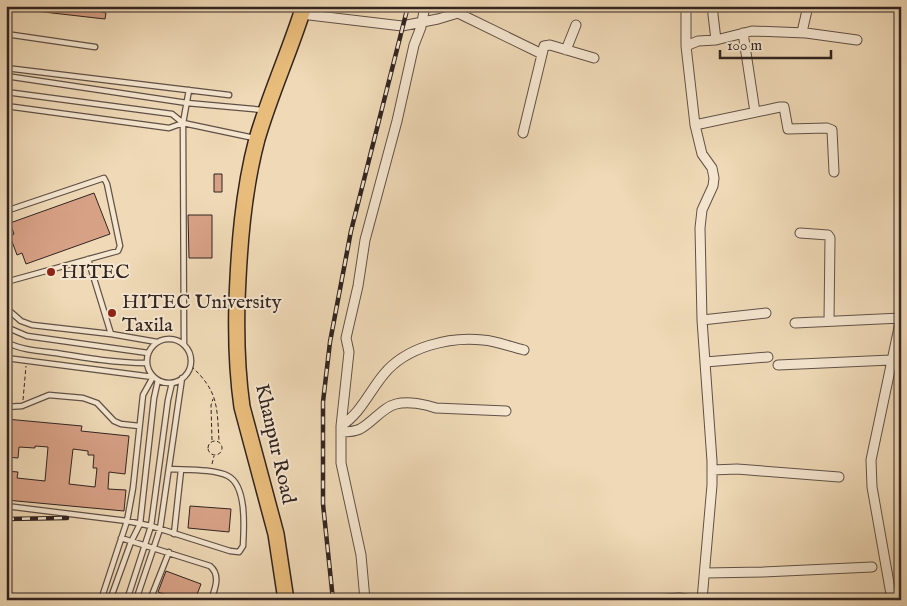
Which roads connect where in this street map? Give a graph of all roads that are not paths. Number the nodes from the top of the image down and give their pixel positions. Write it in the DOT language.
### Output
graph roads {
  1 [pos="425,6"];
  2 [pos="468,6"];
  3 [pos="686,6"];
  4 [pos="712,6"];
  5 [pos="808,6"];
  6 [pos="303,10"];
  7 [pos="458,13"];
  8 [pos="422,23"];
  9 [pos="576,25"];
  10 [pos="802,32"];
  11 [pos="743,33"];
  12 [pos="6,34"];
  13 [pos="716,40"];
  14 [pos="857,40"];
  15 [pos="686,46"];
  16 [pos="95,47"];
  17 [pos="566,50"];
  18 [pos="542,54"];
  19 [pos="594,58"];
  20 [pos="6,68"];
  21 [pos="6,76"];
  22 [pos="189,90"];
  23 [pos="6,92"];
  24 [pos="230,95"];
  25 [pos="187,103"];
  26 [pos="6,106"];
  27 [pos="267,111"];
  28 [pos="755,112"];
  29 [pos="183,123"];
  30 [pos="695,125"];
  31 [pos="523,133"];
  32 [pos="257,139"];
  33 [pos="834,172"];
  34 [pos="6,211"];
  35 [pos="800,233"];
  36 [pos="88,259"];
  37 [pos="6,282"];
  38 [pos="6,308"];
  39 [pos="766,313"];
  40 [pos="901,318"];
  41 [pos="702,320"];
  42 [pos="829,321"];
  43 [pos="795,323"];
  44 [pos="6,327"];
  45 [pos="112,334"];
  46 [pos="6,342"];
  47 [pos="157,342"];
  48 [pos="184,344"];
  49 [pos="524,350"];
  50 [pos="148,353"];
  51 [pos="768,357"];
  52 [pos="6,358"];
  53 [pos="892,360"];
  54 [pos="705,362"];
  55 [pos="146,363"];
  56 [pos="778,365"];
  57 [pos="153,377"];
  58 [pos="182,378"];
  59 [pos="158,380"];
  60 [pos="172,383"];
  61 [pos="6,407"];
  62 [pos="506,411"];
  63 [pos="140,426"];
  64 [pos="341,429"];
  65 [pos="170,469"];
  66 [pos="181,470"];
  67 [pos="712,470"];
  68 [pos="839,477"];
  69 [pos="133,488"];
  70 [pos="143,489"];
  71 [pos="6,506"];
  72 [pos="127,521"];
  73 [pos="140,524"];
  74 [pos="151,526"];
  75 [pos="160,529"];
  76 [pos="174,534"];
  77 [pos="121,538"];
  78 [pos="131,542"];
  79 [pos="145,546"];
  80 [pos="153,548"];
  81 [pos="168,552"];
  82 [pos="872,568"];
  83 [pos="705,573"];
  84 [pos="101,600"];
  85 [pos="110,600"];
  86 [pos="127,600"];
  87 [pos="136,600"];
  88 [pos="150,600"];
  89 [pos="211,600"];
  90 [pos="286,600"];
  91 [pos="365,600"];
  92 [pos="656,600"];
  93 [pos="692,600"];
  94 [pos="702,600"];
  95 [pos="892,600"];
  1 -- 8 [label="street"];
  2 -- 7 [label="street"];
  3 -- 15 [label="street"];
  4 -- 13 [label="street"];
  5 -- 10 [label="street"];
  6 -- 8 [label="street"];
  6 -- 27 [label="highway, Khanpur Road"];
  7 -- 8 [label="street"];
  7 -- 18 [label="street"];
  8 -- 64 [label="street"];
  9 -- 17 [label="street"];
  10 -- 11 [label="street"];
  10 -- 14 [label="street"];
  11 -- 13 [label="street"];
  11 -- 28 [label="street"];
  12 -- 16 [label="lane"];
  13 -- 15 [label="street"];
  15 -- 30 [label="street"];
  17 -- 18 [label="street"];
  17 -- 19 [label="street"];
  18 -- 31 [label="street"];
  20 -- 22 [label="lane"];
  21 -- 25 [label="lane"];
  22 -- 24 [label="lane"];
  22 -- 25 [label="lane"];
  23 -- 29 [label="lane"];
  25 -- 27 [label="lane"];
  25 -- 29 [label="lane"];
  26 -- 29 [label="lane"];
  27 -- 32 [label="highway, Khanpur Road"];
  28 -- 30 [label="street"];
  28 -- 33 [label="street"];
  29 -- 32 [label="lane"];
  29 -- 48 [label="lane"];
  30 -- 41 [label="street"];
  32 -- 90 [label="highway, Khanpur Road"];
  34 -- 36 [label="lane"];
  35 -- 42 [label="street"];
  36 -- 37 [label="lane"];
  36 -- 45 [label="lane"];
  38 -- 45 [label="lane"];
  39 -- 41 [label="street"];
  40 -- 42 [label="street"];
  40 -- 53 [label="street"];
  41 -- 54 [label="street"];
  42 -- 43 [label="street"];
  44 -- 50 [label="lane"];
  45 -- 47 [label="lane"];
  46 -- 55 [label="lane"];
  47 -- 48 [label="lane"];
  47 -- 50 [label="lane"];
  48 -- 58 [label="lane"];
  49 -- 64 [label="street"];
  50 -- 55 [label="lane"];
  51 -- 54 [label="street"];
  52 -- 57 [label="lane"];
  53 -- 56 [label="street"];
  53 -- 95 [label="street"];
  54 -- 67 [label="street"];
  55 -- 57 [label="lane"];
  57 -- 59 [label="lane"];
  57 -- 63 [label="lane"];
  58 -- 60 [label="lane"];
  58 -- 65 [label="lane"];
  59 -- 60 [label="lane"];
  59 -- 70 [label="lane"];
  60 -- 74 [label="lane"];
  61 -- 63 [label="lane"];
  62 -- 64 [label="street"];
  63 -- 69 [label="lane"];
  64 -- 91 [label="street"];
  65 -- 66 [label="lane"];
  65 -- 75 [label="lane"];
  66 -- 76 [label="lane"];
  66 -- 76 [label="lane"];
  67 -- 68 [label="street"];
  67 -- 83 [label="street"];
  69 -- 70 [label="lane"];
  69 -- 72 [label="lane"];
  70 -- 73 [label="lane"];
  71 -- 72 [label="lane"];
  72 -- 73 [label="lane"];
  72 -- 77 [label="lane"];
  73 -- 74 [label="lane"];
  73 -- 78 [label="lane"];
  74 -- 75 [label="lane"];
  74 -- 79 [label="lane"];
  75 -- 76 [label="lane"];
  75 -- 80 [label="lane"];
  77 -- 78 [label="lane"];
  77 -- 84 [label="lane"];
  78 -- 79 [label="lane"];
  78 -- 85 [label="lane"];
  79 -- 80 [label="lane"];
  79 -- 86 [label="lane"];
  80 -- 81 [label="lane"];
  80 -- 87 [label="lane"];
  81 -- 88 [label="lane"];
  81 -- 89 [label="lane"];
  82 -- 83 [label="street"];
  83 -- 94 [label="street"];
  92 -- 93 [label="street"];
}
